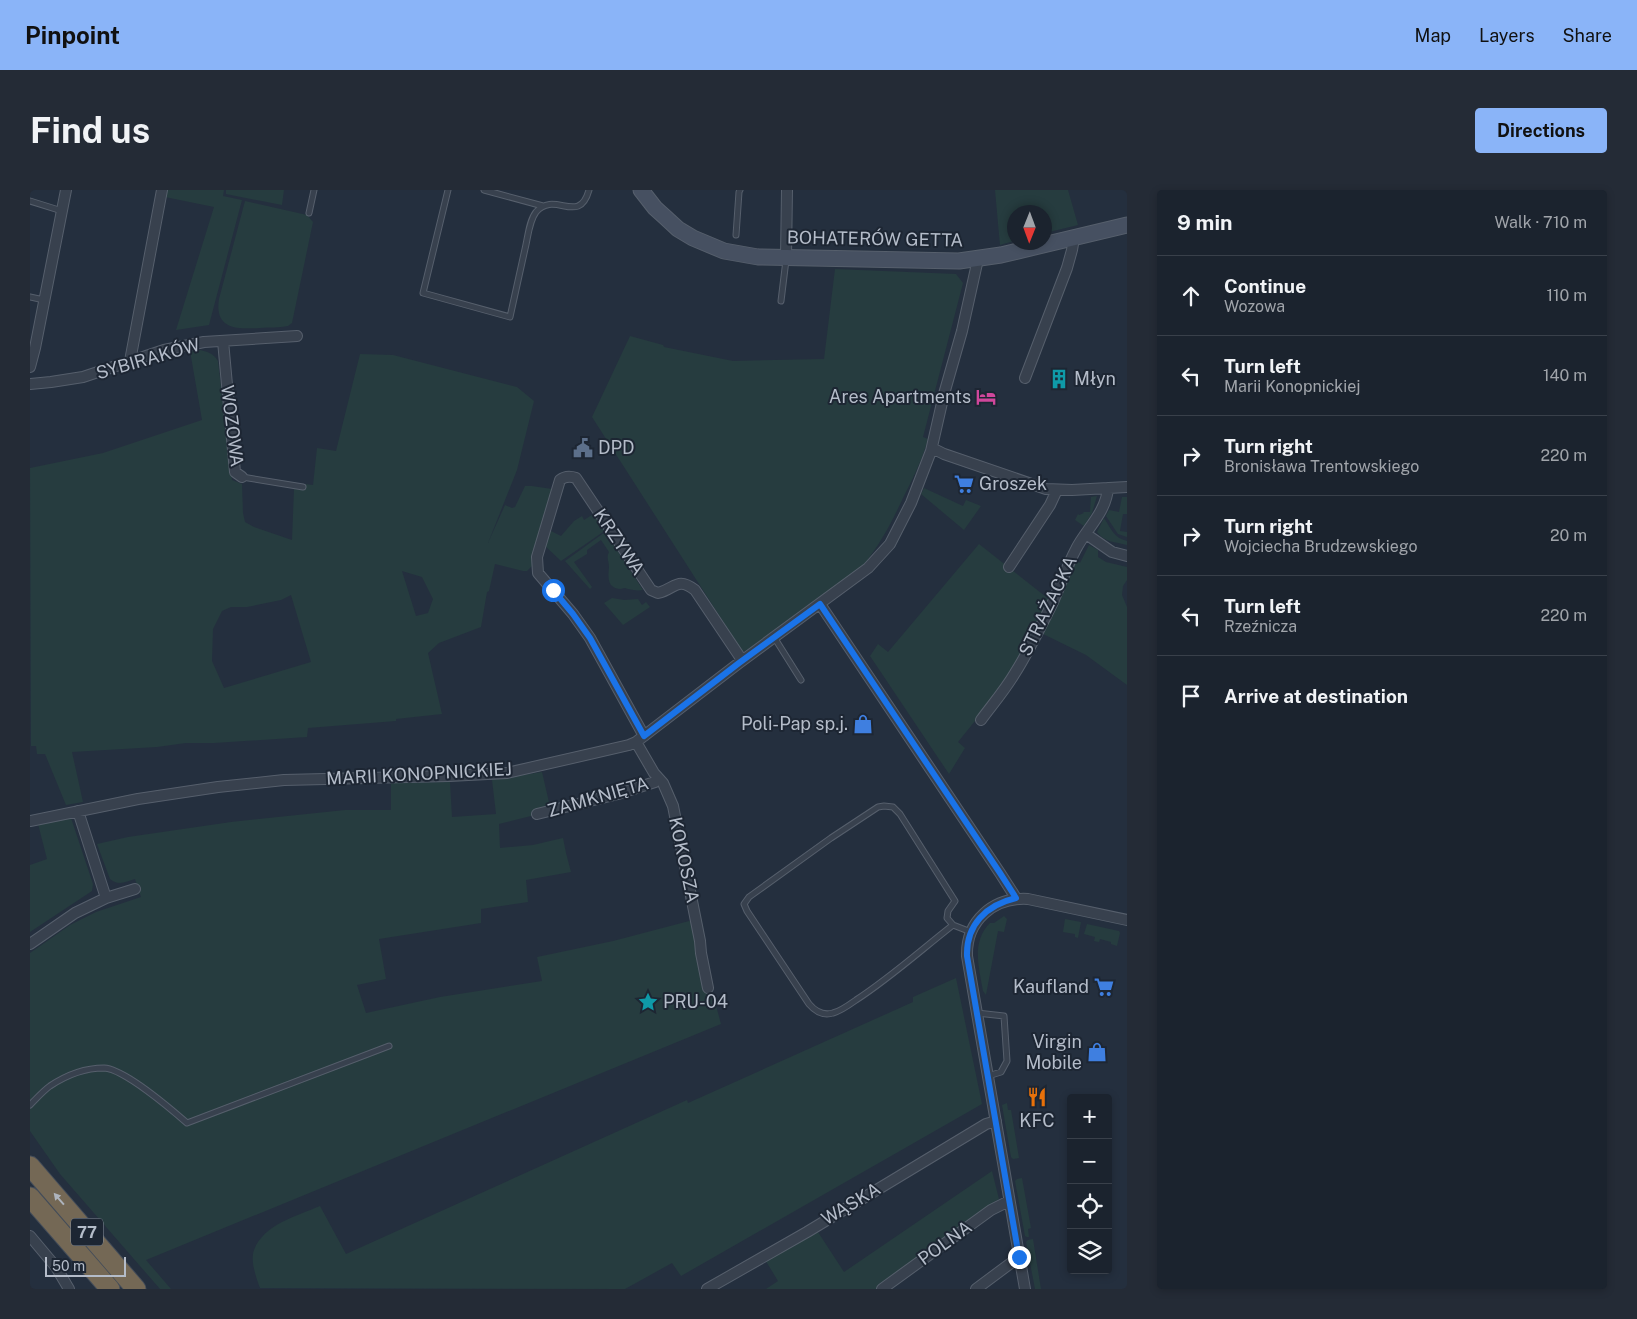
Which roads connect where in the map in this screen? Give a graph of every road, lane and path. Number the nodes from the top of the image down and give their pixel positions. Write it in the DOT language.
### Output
graph roads {
  1 [pos="66,190"];
  2 [pos="162,190"];
  3 [pos="314,190"];
  4 [pos="448,190"];
  5 [pos="484,190"];
  6 [pos="590,190"];
  7 [pos="641,190"];
  8 [pos="740,190"];
  9 [pos="787,190"];
  10 [pos="30,201"];
  11 [pos="543,206"];
  12 [pos="62,211"];
  13 [pos="309,213"];
  14 [pos="1127,225"];
  15 [pos="736,236"];
  16 [pos="1074,238"];
  17 [pos="786,257"];
  18 [pos="978,259"];
  19 [pos="30,297"];
  20 [pos="44,300"];
  21 [pos="781,302"];
  22 [pos="297,336"];
  23 [pos="223,341"];
  24 [pos="130,361"];
  25 [pos="30,367"];
  26 [pos="1025,378"];
  27 [pos="30,384"];
  28 [pos="932,448"];
  29 [pos="242,477"];
  30 [pos="303,487"];
  31 [pos="1127,487"];
  32 [pos="1108,488"];
  33 [pos="1057,490"];
  34 [pos="1086,534"];
  35 [pos="1127,556"];
  36 [pos="1009,567"];
  37 [pos="820,604"];
  38 [pos="774,637"];
  39 [pos="742,660"];
  40 [pos="801,680"];
  41 [pos="981,720"];
  42 [pos="640,739"];
  43 [pos="658,778"];
  44 [pos="78,811"];
  45 [pos="537,814"];
  46 [pos="30,821"];
  47 [pos="135,889"];
  48 [pos="106,898"];
  49 [pos="1016,898"];
  50 [pos="1127,920"];
  51 [pos="953,925"];
  52 [pos="971,932"];
  53 [pos="30,944"];
  54 [pos="708,988"];
  55 [pos="977,1014"];
  56 [pos="389,1046"];
  57 [pos="988,1076"];
  58 [pos="30,1104"];
  59 [pos="996,1121"];
  60 [pos="30,1166"];
  61 [pos="30,1197"];
  62 [pos="1009,1201"];
  63 [pos="31,1239"];
  64 [pos="1019,1257"];
  65 [pos="69,1289"];
  66 [pos="110,1289"];
  67 [pos="136,1289"];
  68 [pos="707,1289"];
  69 [pos="882,1289"];
  70 [pos="976,1289"];
  71 [pos="1025,1289"];
  1 -- 12 [label="street"];
  2 -- 24 [label="street"];
  3 -- 13 [label="lane"];
  4 -- 11 [label="lane"];
  5 -- 11 [label="lane"];
  6 -- 11 [label="lane"];
  7 -- 17 [label="main road, BOHATERÓW GETTA"];
  8 -- 15 [label="lane"];
  9 -- 17 [label="street"];
  10 -- 12 [label="lane"];
  12 -- 20 [label="street"];
  14 -- 16 [label="main road, BOHATERÓW GETTA"];
  16 -- 18 [label="main road, BOHATERÓW GETTA"];
  16 -- 26 [label="street"];
  17 -- 18 [label="main road, BOHATERÓW GETTA"];
  17 -- 21 [label="lane"];
  18 -- 28 [label="street, MARII KONOPNICKIEJ"];
  19 -- 20 [label="lane"];
  20 -- 25 [label="street"];
  22 -- 23 [label="street, SYBIRAKÓW"];
  23 -- 24 [label="street, SYBIRAKÓW"];
  23 -- 29 [label="street, WOZOWA"];
  24 -- 27 [label="street, SYBIRAKÓW"];
  28 -- 33 [label="street"];
  28 -- 37 [label="street, MARII KONOPNICKIEJ"];
  29 -- 30 [label="lane, WOZOWA"];
  31 -- 32 [label="street"];
  32 -- 33 [label="street"];
  32 -- 34 [label="street, STRAŻACKA"];
  33 -- 36 [label="street"];
  34 -- 35 [label="street"];
  34 -- 41 [label="street, STRAŻACKA"];
  37 -- 38 [label="street, MARII KONOPNICKIEJ"];
  37 -- 49 [label="street"];
  38 -- 39 [label="street, MARII KONOPNICKIEJ"];
  38 -- 40 [label="lane"];
  39 -- 42 [label="street, MARII KONOPNICKIEJ"];
  39 -- 42 [label="street, KRZYWA"];
  42 -- 43 [label="street, KOKOSZA"];
  42 -- 44 [label="street, MARII KONOPNICKIEJ"];
  43 -- 45 [label="street, ZAMKNIĘTA"];
  43 -- 54 [label="street, KOKOSZA"];
  44 -- 46 [label="street, MARII KONOPNICKIEJ"];
  44 -- 48 [label="street"];
  47 -- 48 [label="street"];
  48 -- 53 [label="street"];
  49 -- 50 [label="street"];
  49 -- 52 [label="street"];
  51 -- 51 [label="lane"];
  51 -- 52 [label="lane"];
  52 -- 55 [label="street"];
  55 -- 57 [label="street"];
  55 -- 57 [label="lane"];
  56 -- 58 [label="lane"];
  57 -- 59 [label="street"];
  59 -- 62 [label="street"];
  59 -- 68 [label="street, WĄSKA"];
  67 -- 60 [label="highway, 77, one-way"];
  61 -- 66 [label="highway, 77"];
  62 -- 64 [label="street"];
  62 -- 69 [label="street, POLNA"];
  63 -- 65 [label="street"];
  64 -- 70 [label="street"];
  64 -- 71 [label="street"];
}
